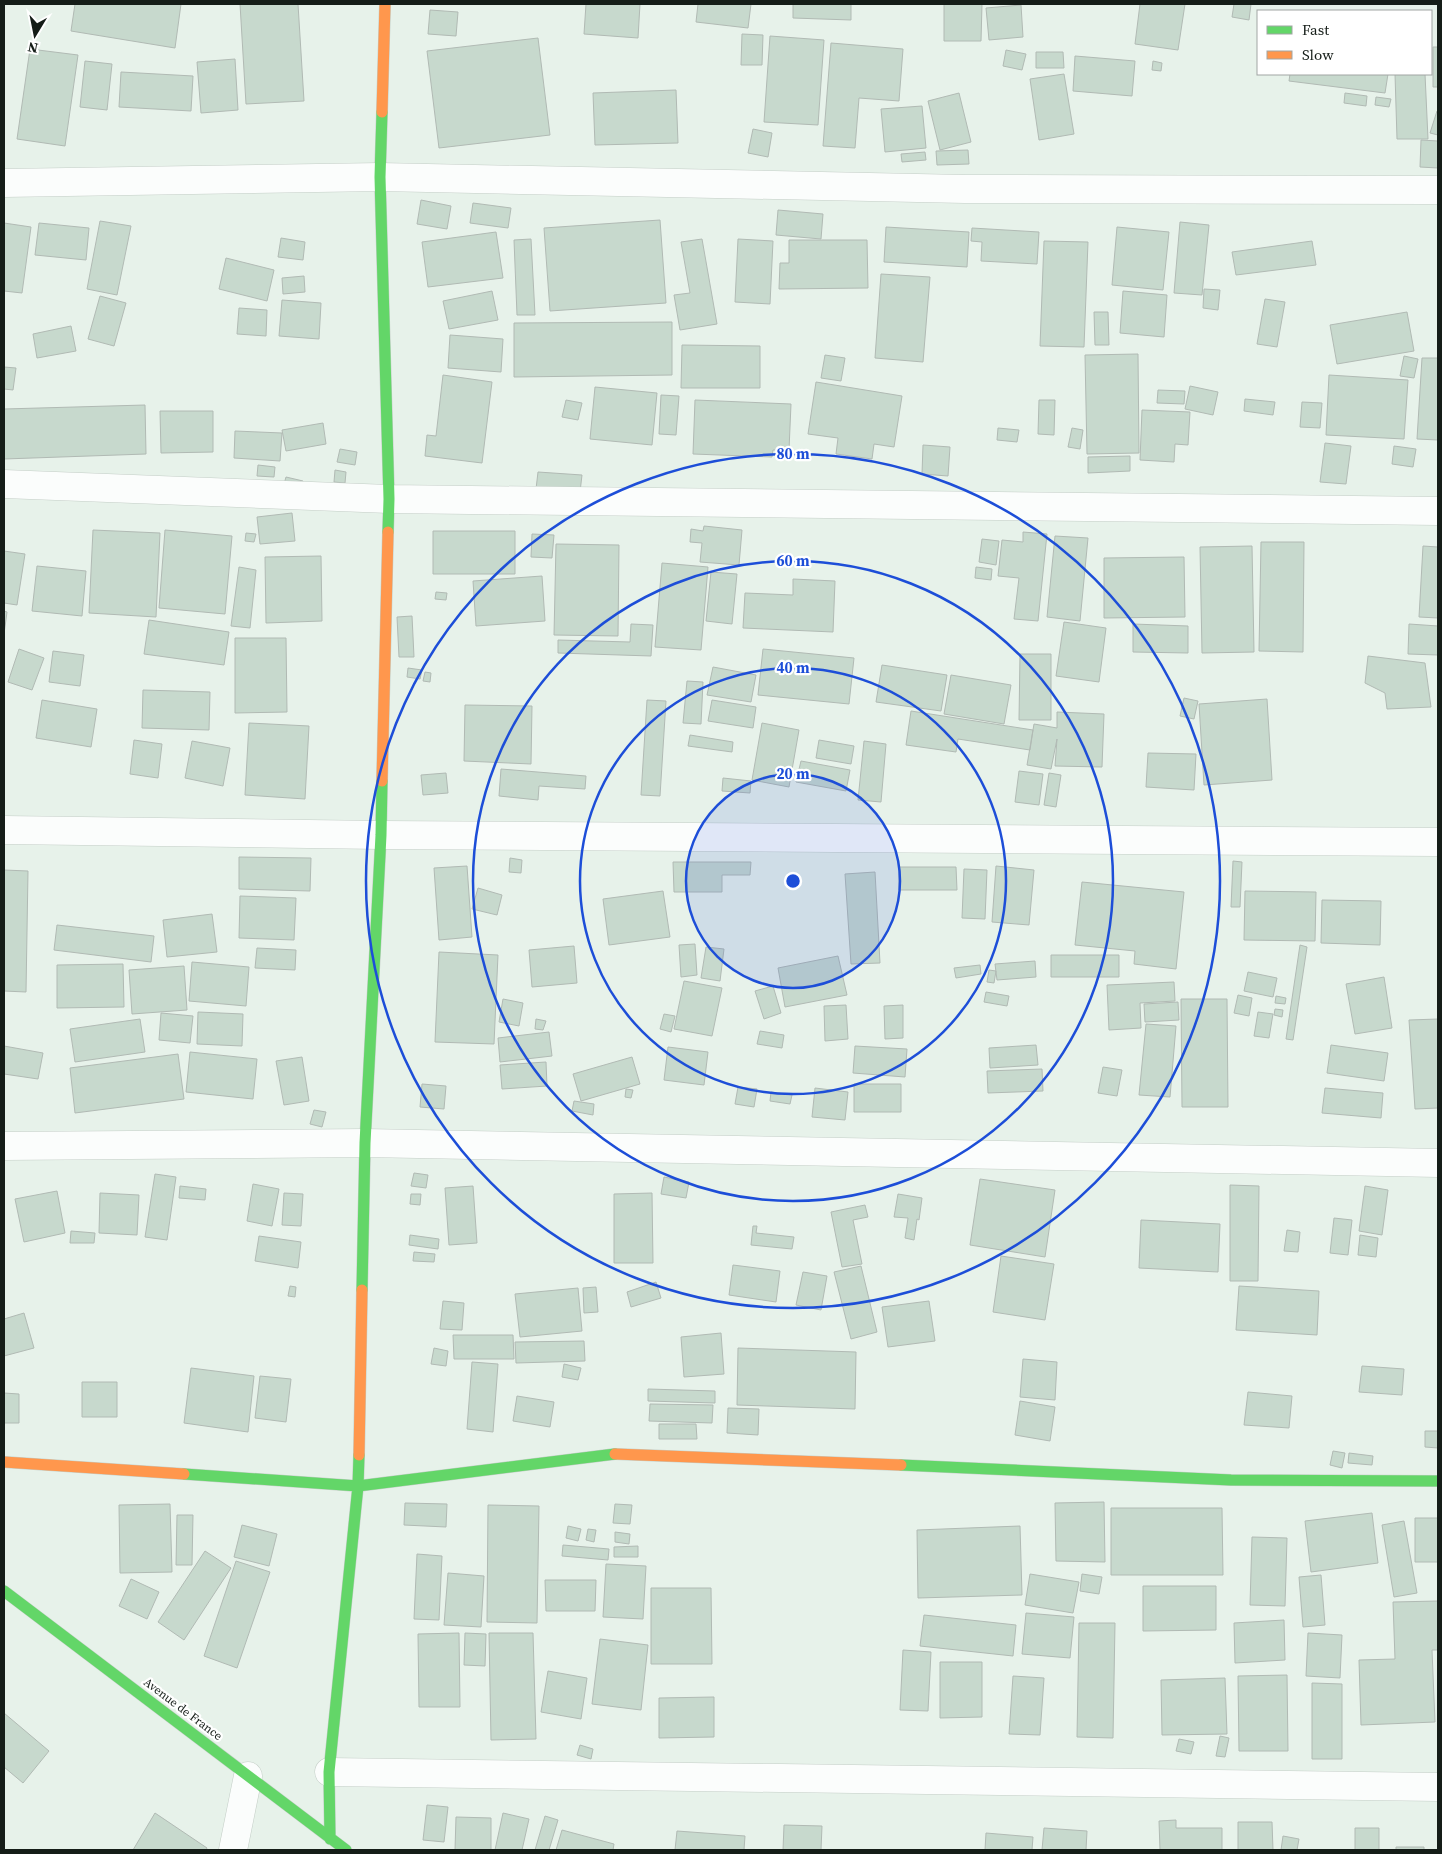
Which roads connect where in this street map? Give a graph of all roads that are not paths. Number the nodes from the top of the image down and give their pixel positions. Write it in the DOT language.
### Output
graph roads {
  1 [pos="385,4"];
  2 [pos="380,177"];
  3 [pos="4,183"];
  4 [pos="1438,190"];
  5 [pos="4,484"];
  6 [pos="389,499"];
  7 [pos="1438,511"];
  8 [pos="4,830"];
  9 [pos="381,835"];
  10 [pos="1438,842"];
  11 [pos="365,1143"];
  12 [pos="4,1146"];
  13 [pos="1438,1163"];
  14 [pos="4,1462"];
  15 [pos="1438,1481"];
  16 [pos="358,1486"];
  17 [pos="4,1591"];
  18 [pos="329,1772"];
  19 [pos="248,1776"];
  20 [pos="1438,1788"];
  21 [pos="330,1839"];
  22 [pos="233,1850"];
  23 [pos="346,1850"];
  1 -- 2 [label="street"];
  2 -- 3 [label="street"];
  2 -- 4 [label="street"];
  2 -- 6 [label="street"];
  5 -- 6 [label="street"];
  6 -- 7 [label="street"];
  6 -- 9 [label="street"];
  8 -- 9 [label="street"];
  9 -- 10 [label="street"];
  9 -- 11 [label="street"];
  11 -- 12 [label="street"];
  11 -- 13 [label="street"];
  11 -- 16 [label="street"];
  14 -- 16 [label="street"];
  15 -- 16 [label="street"];
  16 -- 18 [label="street"];
  17 -- 19 [label="street, Avenue de France"];
  18 -- 20 [label="street"];
  18 -- 21 [label="street"];
  19 -- 21 [label="street, Avenue de France"];
  19 -- 22 [label="street"];
  21 -- 23 [label="street, Avenue de France"];
}
